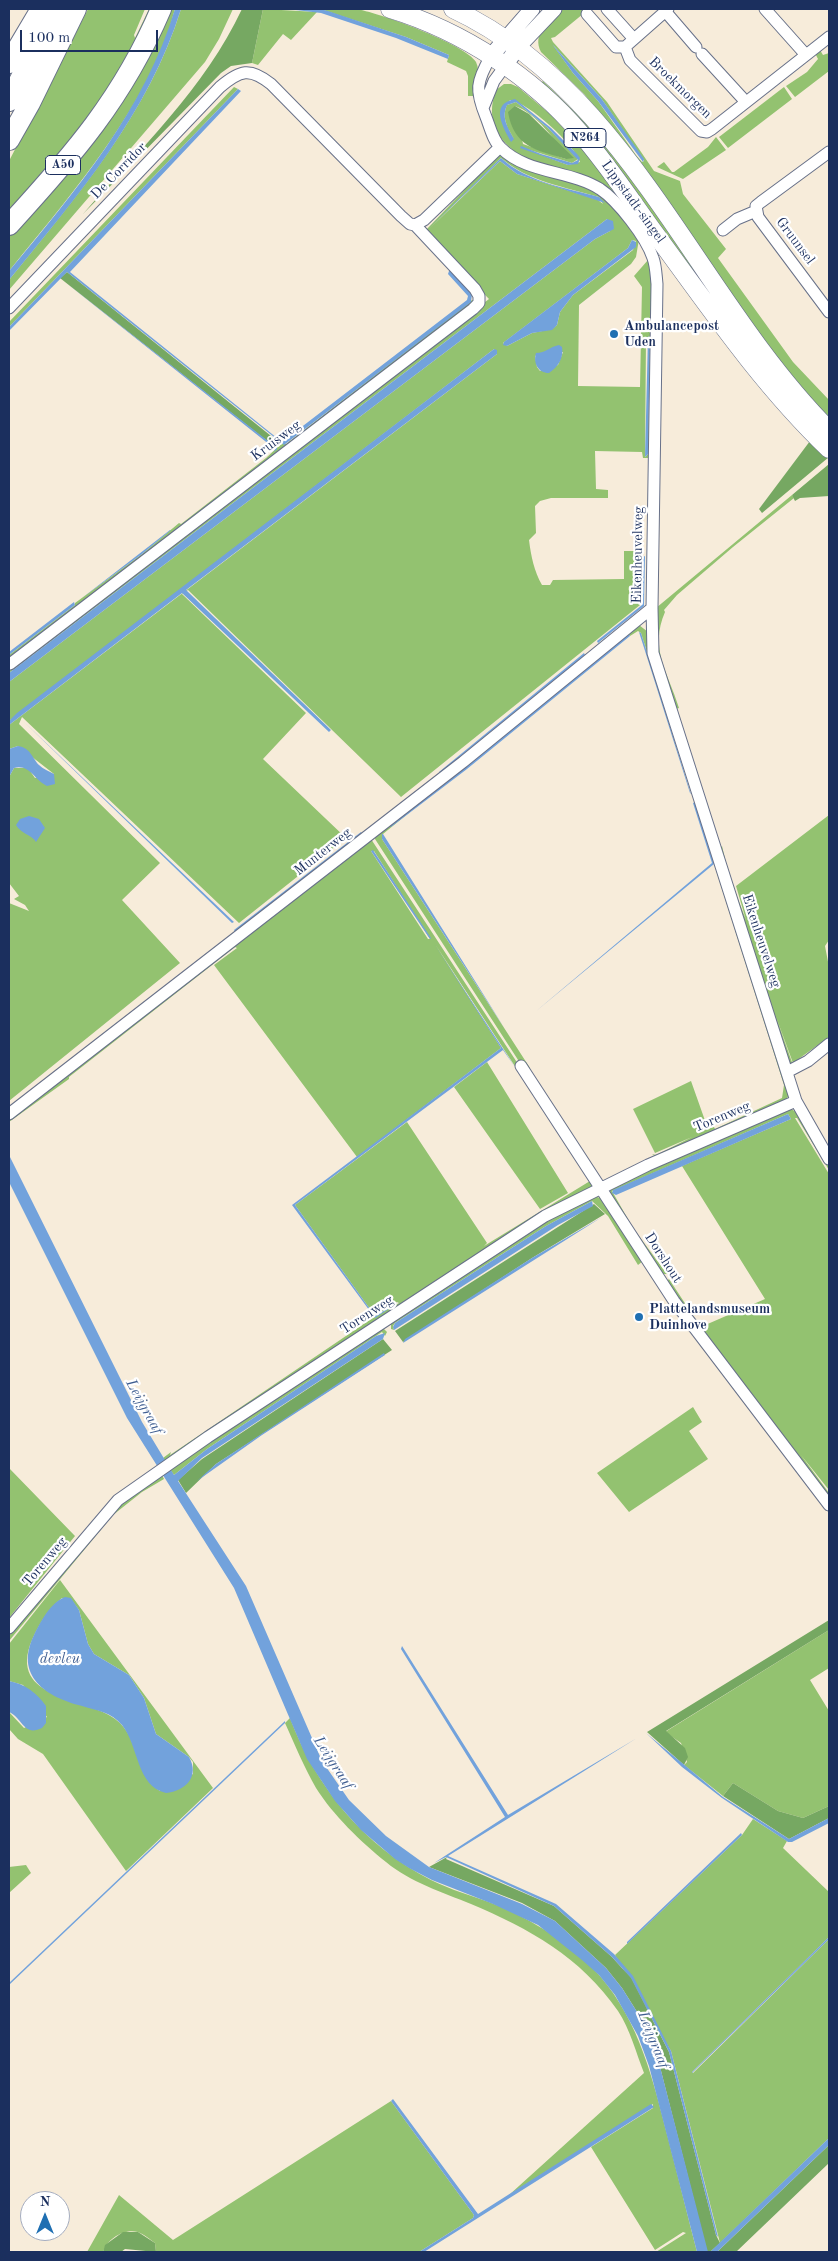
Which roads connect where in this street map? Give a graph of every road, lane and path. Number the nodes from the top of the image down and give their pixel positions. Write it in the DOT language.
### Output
graph roads {
  1 [pos="41,9"];
  2 [pos="56,9"];
  3 [pos="76,9"];
  4 [pos="160,9"];
  5 [pos="390,9"];
  6 [pos="453,9"];
  7 [pos="532,9"];
  8 [pos="554,9"];
  9 [pos="607,9"];
  10 [pos="765,9"];
  11 [pos="666,10"];
  12 [pos="587,14"];
  13 [pos="829,37"];
  14 [pos="634,39"];
  15 [pos="511,43"];
  16 [pos="625,47"];
  17 [pos="806,55"];
  18 [pos="498,61"];
  19 [pos="9,63"];
  20 [pos="259,74"];
  21 [pos="9,101"];
  22 [pos="745,101"];
  23 [pos="482,108"];
  24 [pos="9,140"];
  25 [pos="500,147"];
  26 [pos="829,152"];
  27 [pos="756,211"];
  28 [pos="9,225"];
  29 [pos="415,226"];
  30 [pos="723,230"];
  31 [pos="9,308"];
  32 [pos="829,312"];
  33 [pos="829,430"];
  34 [pos="829,449"];
  35 [pos="652,608"];
  36 [pos="10,664"];
  37 [pos="829,1044"];
  38 [pos="521,1066"];
  39 [pos="787,1072"];
  40 [pos="796,1101"];
  41 [pos="9,1114"];
  42 [pos="829,1159"];
  43 [pos="600,1187"];
  44 [pos="829,1505"];
  45 [pos="9,1628"];
  1 -- 19 [label="highway"];
  2 -- 21 [label="highway"];
  3 -- 24 [label="highway"];
  4 -- 28 [label="highway, A50"];
  5 -- 18 [label="main road, Lippstadt-singel / N264"];
  6 -- 15 [label="main road, Lippstadt-singel / N264"];
  7 -- 15 [label="street"];
  8 -- 15 [label="street"];
  9 -- 14 [label="street"];
  10 -- 17 [label="street"];
  11 -- 14 [label="street"];
  11 -- 22 [label="street"];
  12 -- 16 [label="street, Broekmorgen"];
  13 -- 17 [label="street, Broekmorgen"];
  14 -- 16 [label="street"];
  15 -- 18 [label="street"];
  15 -- 33 [label="main road, Lippstadt-singel / N264"];
  16 -- 22 [label="street, Broekmorgen"];
  17 -- 22 [label="street, Broekmorgen"];
  18 -- 23 [label="street"];
  18 -- 23 [label="street"];
  18 -- 34 [label="main road, Lippstadt-singel / N264"];
  20 -- 29 [label="street, Kruisweg"];
  20 -- 31 [label="street, De Corridor"];
  23 -- 25 [label="street"];
  25 -- 29 [label="street"];
  25 -- 35 [label="street, Eikenheuvelweg"];
  26 -- 27 [label="street, Gruunsel"];
  27 -- 30 [label="street, Gruunsel"];
  27 -- 32 [label="street, Gruunsel"];
  29 -- 36 [label="street, Kruisweg"];
  35 -- 39 [label="street, Eikenheuvelweg"];
  35 -- 41 [label="street, Munterweg"];
  37 -- 39 [label="street"];
  38 -- 43 [label="street, Dorshout"];
  39 -- 40 [label="street, Eikenheuvelweg"];
  40 -- 42 [label="street, Eikenheuvelweg"];
  40 -- 43 [label="street, Torenweg"];
  43 -- 44 [label="street, Dorshout"];
  43 -- 45 [label="street, Torenweg"];
}
